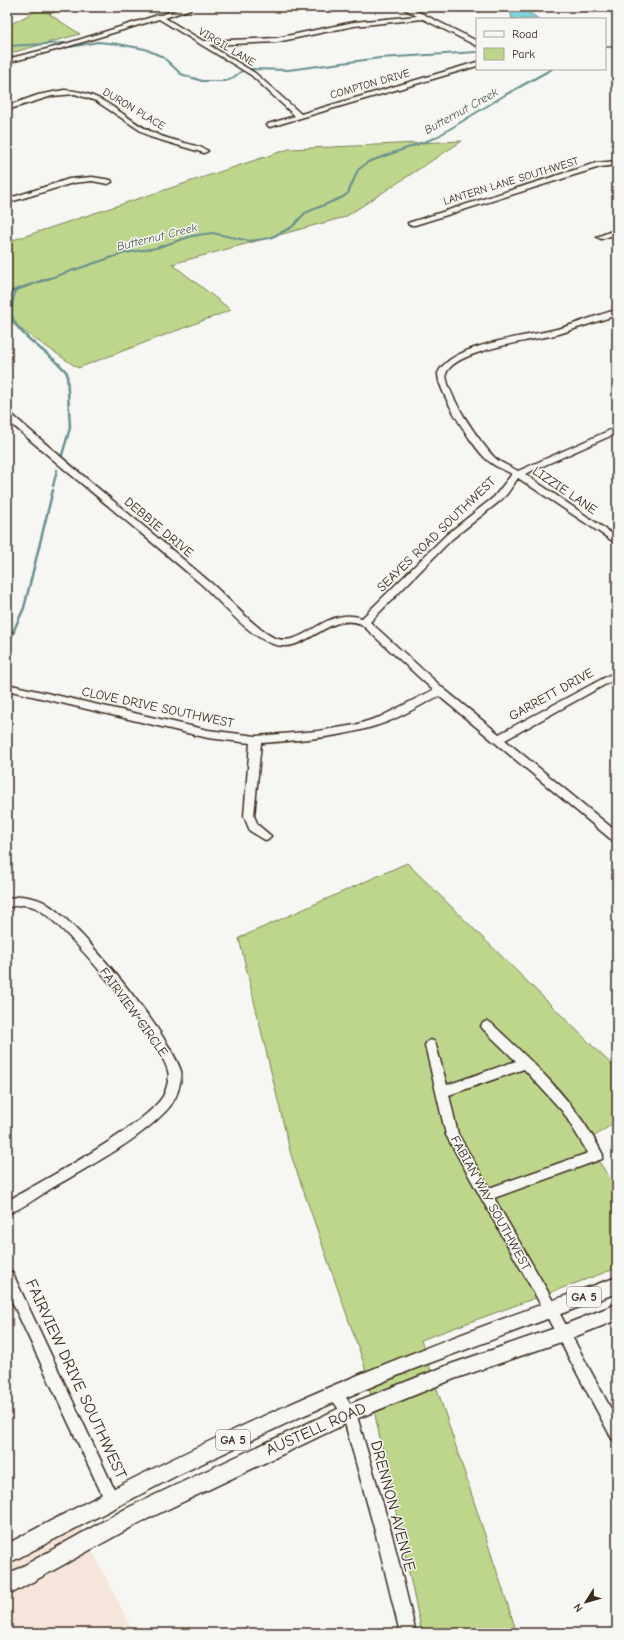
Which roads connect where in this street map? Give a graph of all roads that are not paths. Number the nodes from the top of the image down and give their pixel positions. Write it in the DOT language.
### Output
graph roads {
  1 [pos="193,7"];
  2 [pos="404,7"];
  3 [pos="158,16"];
  4 [pos="426,17"];
  5 [pos="202,43"];
  6 [pos="476,43"];
  7 [pos="7,61"];
  8 [pos="476,64"];
  9 [pos="7,108"];
  10 [pos="299,116"];
  11 [pos="270,125"];
  12 [pos="204,151"];
  13 [pos="617,163"];
  14 [pos="108,182"];
  15 [pos="7,201"];
  16 [pos="412,223"];
  17 [pos="617,231"];
  18 [pos="601,237"];
  19 [pos="617,312"];
  20 [pos="7,415"];
  21 [pos="617,430"];
  22 [pos="518,474"];
  23 [pos="617,541"];
  24 [pos="364,622"];
  25 [pos="617,674"];
  26 [pos="7,686"];
  27 [pos="440,691"];
  28 [pos="498,739"];
  29 [pos="256,740"];
  30 [pos="265,836"];
  31 [pos="617,838"];
  32 [pos="7,904"];
  33 [pos="487,1026"];
  34 [pos="431,1045"];
  35 [pos="526,1063"];
  36 [pos="442,1092"];
  37 [pos="486,1195"];
  38 [pos="7,1208"];
  39 [pos="7,1276"];
  40 [pos="617,1285"];
  41 [pos="551,1309"];
  42 [pos="617,1312"];
  43 [pos="564,1333"];
  44 [pos="335,1393"];
  45 [pos="355,1411"];
  46 [pos="617,1434"];
  47 [pos="111,1498"];
  48 [pos="7,1554"];
  49 [pos="7,1586"];
  50 [pos="408,1633"];
  1 -- 3 [label="street"];
  2 -- 4 [label="street"];
  3 -- 5 [label="street, VIRGIL LANE"];
  3 -- 7 [label="street"];
  4 -- 5 [label="street"];
  4 -- 6 [label="street"];
  5 -- 10 [label="street, VIRGIL LANE"];
  8 -- 10 [label="street, COMPTON DRIVE"];
  9 -- 12 [label="street, DURON PLACE"];
  10 -- 11 [label="street, COMPTON DRIVE"];
  13 -- 16 [label="street, LANTERN LANE SOUTHWEST"];
  14 -- 15 [label="street"];
  17 -- 18 [label="street"];
  19 -- 22 [label="street, SEAYES ROAD SOUTHWEST"];
  20 -- 24 [label="street, DEBBIE DRIVE"];
  21 -- 22 [label="street"];
  22 -- 23 [label="street, LIZZIE LANE"];
  22 -- 24 [label="street, SEAYES ROAD SOUTHWEST"];
  24 -- 27 [label="street"];
  25 -- 28 [label="street, GARRETT DRIVE"];
  26 -- 29 [label="street, CLOVE DRIVE SOUTHWEST"];
  27 -- 28 [label="street"];
  27 -- 29 [label="street, CLOVE DRIVE SOUTHWEST"];
  28 -- 31 [label="street"];
  29 -- 30 [label="street"];
  32 -- 38 [label="street, FAIRVIEW CIRCLE"];
  33 -- 35 [label="street"];
  34 -- 36 [label="street, FABIAN WAY SOUTHWEST"];
  35 -- 36 [label="street"];
  35 -- 37 [label="street"];
  36 -- 37 [label="street, FABIAN WAY SOUTHWEST"];
  37 -- 41 [label="street, FABIAN WAY SOUTHWEST"];
  39 -- 47 [label="street, FAIRVIEW DRIVE SOUTHWEST"];
  40 -- 41 [label="main road, AUSTELL ROAD / GA 5"];
  41 -- 43 [label="street, FABIAN WAY SOUTHWEST"];
  41 -- 44 [label="main road, AUSTELL ROAD / GA 5"];
  42 -- 43 [label="main road, AUSTELL ROAD / GA 5"];
  43 -- 45 [label="main road, AUSTELL ROAD / GA 5"];
  43 -- 46 [label="street, FABIAN WAY SOUTHWEST"];
  44 -- 45 [label="street, DRENNON AVENUE"];
  44 -- 47 [label="main road, AUSTELL ROAD / GA 5"];
  45 -- 49 [label="main road, AUSTELL ROAD / GA 5"];
  45 -- 50 [label="street, DRENNON AVENUE"];
  47 -- 48 [label="main road, AUSTELL ROAD / GA 5"];
}
